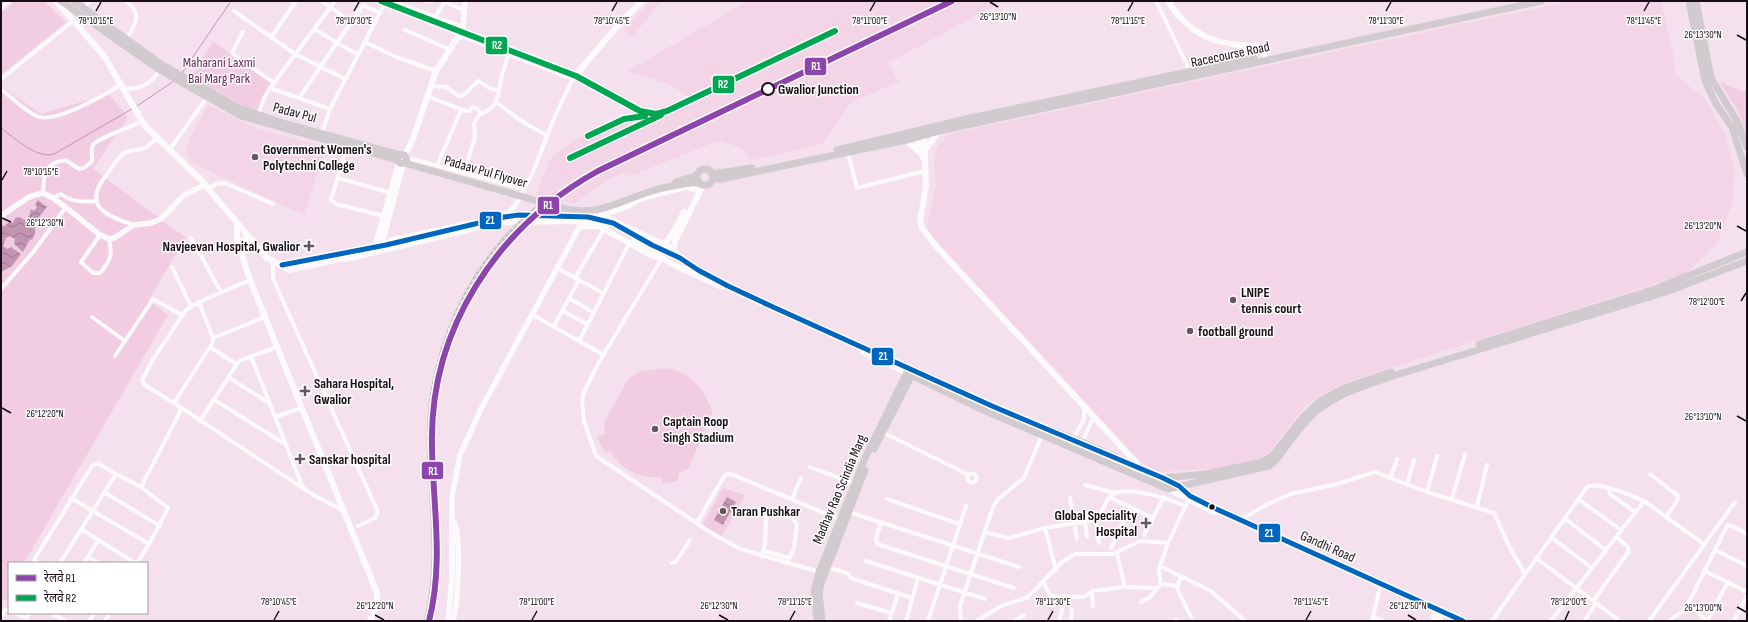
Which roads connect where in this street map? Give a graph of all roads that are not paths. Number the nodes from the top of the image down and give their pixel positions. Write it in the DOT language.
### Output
graph roads {
  1 [pos="9,1"];
  2 [pos="56,1"];
  3 [pos="61,1"];
  4 [pos="74,1"];
  5 [pos="89,1"];
  6 [pos="126,1"];
  7 [pos="296,1"];
  8 [pos="322,1"];
  9 [pos="335,1"];
  10 [pos="386,1"];
  11 [pos="392,1"];
  12 [pos="427,1"];
  13 [pos="430,1"];
  14 [pos="465,1"];
  15 [pos="642,1"];
  16 [pos="1156,1"];
  17 [pos="1168,1"];
  18 [pos="1518,1"];
  19 [pos="1541,1"];
  20 [pos="1688,1"];
  21 [pos="1696,1"];
  22 [pos="445,2"];
  23 [pos="330,7"];
  24 [pos="1,8"];
  25 [pos="85,8"];
  26 [pos="465,10"];
  27 [pos="234,11"];
  28 [pos="380,13"];
  29 [pos="436,17"];
  30 [pos="72,21"];
  31 [pos="352,22"];
  32 [pos="314,29"];
  33 [pos="405,30"];
  34 [pos="462,31"];
  35 [pos="243,32"];
  36 [pos="272,36"];
  37 [pos="126,40"];
  38 [pos="365,42"];
  39 [pos="336,44"];
  40 [pos="449,49"];
  41 [pos="509,53"];
  42 [pos="295,54"];
  43 [pos="358,55"];
  44 [pos="1265,56"];
  45 [pos="320,67"];
  46 [pos="159,68"];
  47 [pos="436,71"];
  48 [pos="1190,73"];
  49 [pos="573,78"];
  50 [pos="1,79"];
  51 [pos="345,79"];
  52 [pos="274,83"];
  53 [pos="431,86"];
  54 [pos="124,87"];
  55 [pos="270,88"];
  56 [pos="1,89"];
  57 [pos="499,90"];
  58 [pos="209,95"];
  59 [pos="427,96"];
  60 [pos="299,98"];
  61 [pos="497,102"];
  62 [pos="330,109"];
  63 [pos="461,110"];
  64 [pos="480,114"];
  65 [pos="258,115"];
  66 [pos="141,119"];
  67 [pos="939,131"];
  68 [pos="322,132"];
  69 [pos="924,132"];
  70 [pos="916,134"];
  71 [pos="547,135"];
  72 [pos="157,138"];
  73 [pos="906,140"];
  74 [pos="348,143"];
  75 [pos="1747,147"];
  76 [pos="170,149"];
  77 [pos="923,152"];
  78 [pos="848,153"];
  79 [pos="402,160"];
  80 [pos="437,166"];
  81 [pos="925,171"];
  82 [pos="464,173"];
  83 [pos="1747,174"];
  84 [pos="713,176"];
  85 [pos="338,178"];
  86 [pos="696,184"];
  87 [pos="206,187"];
  88 [pos="524,189"];
  89 [pos="43,193"];
  90 [pos="391,193"];
  91 [pos="634,196"];
  92 [pos="53,198"];
  93 [pos="96,201"];
  94 [pos="273,204"];
  95 [pos="66,208"];
  96 [pos="1,216"];
  97 [pos="384,216"];
  98 [pos="603,216"];
  99 [pos="134,224"];
  100 [pos="237,224"];
  101 [pos="579,227"];
  102 [pos="604,229"];
  103 [pos="100,235"];
  104 [pos="191,238"];
  105 [pos="109,239"];
  106 [pos="253,241"];
  107 [pos="630,242"];
  108 [pos="238,245"];
  109 [pos="663,245"];
  110 [pos="378,246"];
  111 [pos="391,246"];
  112 [pos="653,247"];
  113 [pos="674,249"];
  114 [pos="1747,252"];
  115 [pos="662,258"];
  116 [pos="680,258"];
  117 [pos="346,259"];
  118 [pos="1747,261"];
  119 [pos="274,262"];
  120 [pos="282,265"];
  121 [pos="172,267"];
  122 [pos="557,268"];
  123 [pos="577,279"];
  124 [pos="250,280"];
  125 [pos="1,289"];
  126 [pos="221,292"];
  127 [pos="603,293"];
  128 [pos="569,298"];
  129 [pos="199,302"];
  130 [pos="191,306"];
  131 [pos="562,311"];
  132 [pos="594,313"];
  133 [pos="533,314"];
  134 [pos="182,315"];
  135 [pos="265,317"];
  136 [pos="92,318"];
  137 [pos="589,322"];
  138 [pos="554,326"];
  139 [pos="213,338"];
  140 [pos="125,341"];
  141 [pos="580,341"];
  142 [pos="210,347"];
  143 [pos="277,347"];
  144 [pos="604,355"];
  145 [pos="115,356"];
  146 [pos="251,356"];
  147 [pos="236,364"];
  148 [pos="911,371"];
  149 [pos="228,377"];
  150 [pos="925,381"];
  151 [pos="905,389"];
  152 [pos="213,399"];
  153 [pos="174,403"];
  154 [pos="269,403"];
  155 [pos="180,407"];
  156 [pos="301,408"];
  157 [pos="1084,408"];
  158 [pos="275,417"];
  159 [pos="1093,418"];
  160 [pos="200,421"];
  161 [pos="880,431"];
  162 [pos="1042,435"];
  163 [pos="1082,442"];
  164 [pos="1071,443"];
  165 [pos="285,444"];
  166 [pos="1079,450"];
  167 [pos="1465,454"];
  168 [pos="1437,456"];
  169 [pos="1397,460"];
  170 [pos="1414,460"];
  171 [pos="1487,465"];
  172 [pos="810,467"];
  173 [pos="1142,469"];
  174 [pos="116,474"];
  175 [pos="1650,474"];
  176 [pos="969,475"];
  177 [pos="1391,477"];
  178 [pos="801,478"];
  179 [pos="1163,478"];
  180 [pos="1152,482"];
  181 [pos="857,484"];
  182 [pos="1085,485"];
  183 [pos="1407,485"];
  184 [pos="141,487"];
  185 [pos="303,488"];
  186 [pos="1181,488"];
  187 [pos="1168,489"];
  188 [pos="1609,489"];
  189 [pos="104,492"];
  190 [pos="1427,492"];
  191 [pos="1116,493"];
  192 [pos="1110,497"];
  193 [pos="1164,497"];
  194 [pos="71,498"];
  195 [pos="1070,498"];
  196 [pos="792,499"];
  197 [pos="887,499"];
  198 [pos="1452,499"];
  199 [pos="1578,499"];
  200 [pos="1644,501"];
  201 [pos="1735,502"];
  202 [pos="1187,503"];
  203 [pos="966,506"];
  204 [pos="1477,506"];
  205 [pos="1130,507"];
  206 [pos="342,510"];
  207 [pos="92,511"];
  208 [pos="849,512"];
  209 [pos="1635,512"];
  210 [pos="1666,517"];
  211 [pos="1153,518"];
  212 [pos="1564,518"];
  213 [pos="453,520"];
  214 [pos="1096,520"];
  215 [pos="1240,520"];
  216 [pos="842,521"];
  217 [pos="881,522"];
  218 [pos="1084,522"];
  219 [pos="697,523"];
  220 [pos="1074,523"];
  221 [pos="960,524"];
  222 [pos="160,526"];
  223 [pos="358,526"];
  224 [pos="1045,528"];
  225 [pos="81,529"];
  226 [pos="1621,530"];
  227 [pos="984,532"];
  228 [pos="1747,534"];
  229 [pos="1144,535"];
  230 [pos="1087,537"];
  231 [pos="1551,537"];
  232 [pos="1616,537"];
  233 [pos="1077,539"];
  234 [pos="98,540"];
  235 [pos="690,540"];
  236 [pos="1099,543"];
  237 [pos="1168,543"];
  238 [pos="150,544"];
  239 [pos="1704,544"];
  240 [pos="952,545"];
  241 [pos="1111,548"];
  242 [pos="1606,550"];
  243 [pos="1715,550"];
  244 [pos="764,551"];
  245 [pos="977,553"];
  246 [pos="1118,553"];
  247 [pos="88,557"];
  248 [pos="762,557"];
  249 [pos="789,558"];
  250 [pos="1536,558"];
  251 [pos="866,561"];
  252 [pos="33,562"];
  253 [pos="61,562"];
  254 [pos="85,562"];
  255 [pos="96,562"];
  256 [pos="134,562"];
  257 [pos="137,562"];
  258 [pos="672,563"];
  259 [pos="787,563"];
  260 [pos="946,565"];
  261 [pos="1160,566"];
  262 [pos="1747,566"];
  263 [pos="1019,567"];
  264 [pos="1592,568"];
  265 [pos="1056,570"];
  266 [pos="823,571"];
  267 [pos="1705,571"];
  268 [pos="970,573"];
  269 [pos="1525,574"];
  270 [pos="1180,577"];
  271 [pos="918,578"];
  272 [pos="1044,582"];
  273 [pos="1728,582"];
  274 [pos="939,586"];
  275 [pos="1160,586"];
  276 [pos="1177,586"];
  277 [pos="1125,587"];
  278 [pos="1380,587"];
  279 [pos="1014,588"];
  280 [pos="1576,588"];
  281 [pos="1092,591"];
  282 [pos="1747,592"];
  283 [pos="964,593"];
  284 [pos="898,594"];
  285 [pos="1747,596"];
  286 [pos="912,598"];
  287 [pos="985,599"];
  288 [pos="1141,602"];
  289 [pos="1595,602"];
  290 [pos="857,603"];
  291 [pos="1691,605"];
  292 [pos="1063,606"];
  293 [pos="1093,607"];
  294 [pos="1072,609"];
  295 [pos="8,610"];
  296 [pos="1438,613"];
  297 [pos="17,614"];
  298 [pos="54,614"];
  299 [pos="891,614"];
  300 [pos="1024,615"];
  301 [pos="1,617"];
  302 [pos="1191,617"];
  303 [pos="1372,619"];
  304 [pos="27,620"];
  305 [pos="65,621"];
  306 [pos="370,621"];
  307 [pos="448,621"];
  308 [pos="453,621"];
  309 [pos="817,621"];
  310 [pos="822,621"];
  311 [pos="889,621"];
  312 [pos="906,621"];
  313 [pos="928,621"];
  314 [pos="961,621"];
  315 [pos="977,621"];
  316 [pos="1015,621"];
  317 [pos="1059,621"];
  318 [pos="1071,621"];
  319 [pos="1245,621"];
  320 [pos="1383,621"];
  321 [pos="1434,621"];
  322 [pos="1454,621"];
  323 [pos="1463,621"];
  324 [pos="1492,621"];
  325 [pos="1551,621"];
  326 [pos="1584,621"];
  327 [pos="1620,621"];
  328 [pos="1648,621"];
  329 [pos="1669,621"];
  330 [pos="1705,621"];
  331 [pos="1735,621"];
  1 -- 24 [label="street"];
  2 -- 30 [label="main road"];
  3 -- 46 [label="main road"];
  4 -- 25 [label="main road"];
  5 -- 25 [label="street"];
  6 -- 37 [label="street"];
  7 -- 36 [label="street"];
  8 -- 23 [label="street"];
  9 -- 23 [label="street"];
  10 -- 28 [label="street"];
  11 -- 29 [label="street"];
  12 -- 13 [label="street"];
  14 -- 26 [label="street"];
  15 -- 49 [label="main road"];
  16 -- 48 [label="street"];
  17 -- 44 [label="main road"];
  18 -- 44 [label="main road, Racecourse Road"];
  19 -- 48 [label="main road, Racecourse Road"];
  20 -- 83 [label="main road"];
  21 -- 75 [label="main road"];
  22 -- 26 [label="street"];
  22 -- 29 [label="street"];
  23 -- 31 [label="street"];
  23 -- 32 [label="street"];
  25 -- 37 [label="main road"];
  26 -- 34 [label="street"];
  27 -- 36 [label="street"];
  28 -- 31 [label="street"];
  28 -- 38 [label="street"];
  29 -- 34 [label="street"];
  30 -- 50 [label="street"];
  30 -- 54 [label="main road"];
  31 -- 39 [label="street"];
  32 -- 39 [label="street"];
  32 -- 42 [label="street"];
  33 -- 40 [label="street"];
  34 -- 40 [label="main road"];
  34 -- 41 [label="main road"];
  35 -- 52 [label="street"];
  36 -- 42 [label="street"];
  37 -- 46 [label="main road"];
  38 -- 43 [label="street"];
  38 -- 47 [label="street"];
  39 -- 43 [label="street"];
  39 -- 45 [label="street"];
  40 -- 47 [label="main road"];
  41 -- 49 [label="main road"];
  41 -- 57 [label="street"];
  42 -- 45 [label="street"];
  42 -- 52 [label="street"];
  43 -- 51 [label="street"];
  44 -- 48 [label="main road, Racecourse Road"];
  45 -- 51 [label="street"];
  45 -- 60 [label="street"];
  46 -- 54 [label="street"];
  46 -- 58 [label="main road, Padav Pul"];
  47 -- 53 [label="main road"];
  48 -- 67 [label="main road, Racecourse Road"];
  48 -- 69 [label="main road, Racecourse Road"];
  49 -- 71 [label="street"];
  51 -- 62 [label="street"];
  52 -- 55 [label="street"];
  53 -- 57 [label="street"];
  53 -- 59 [label="main road"];
  54 -- 56 [label="street"];
  54 -- 66 [label="main road"];
  55 -- 60 [label="street"];
  55 -- 65 [label="street"];
  57 -- 61 [label="street"];
  58 -- 65 [label="main road, Padav Pul"];
  58 -- 74 [label="main road, Padav Pul"];
  58 -- 76 [label="street"];
  59 -- 63 [label="street"];
  59 -- 79 [label="main road"];
  60 -- 62 [label="street"];
  61 -- 64 [label="street"];
  61 -- 71 [label="street"];
  62 -- 68 [label="street"];
  63 -- 64 [label="street"];
  63 -- 80 [label="street"];
  64 -- 82 [label="street"];
  65 -- 68 [label="main road, Padav Pul"];
  66 -- 72 [label="main road"];
  66 -- 89 [label="street"];
  67 -- 69 [label="main road, Racecourse Road"];
  67 -- 77 [label="main road"];
  68 -- 74 [label="main road, Padav Pul"];
  69 -- 70 [label="main road"];
  69 -- 77 [label="main road"];
  70 -- 73 [label="main road"];
  70 -- 77 [label="main road"];
  70 -- 84 [label="main road"];
  71 -- 88 [label="street"];
  72 -- 76 [label="main road"];
  72 -- 93 [label="street"];
  73 -- 77 [label="main road"];
  73 -- 78 [label="main road"];
  74 -- 79 [label="main road, Padav Pul"];
  74 -- 85 [label="street"];
  76 -- 87 [label="main road"];
  77 -- 81 [label="main road"];
  78 -- 81 [label="street"];
  78 -- 84 [label="main road"];
  79 -- 80 [label="street"];
  79 -- 90 [label="main road"];
  79 -- 91 [label="main road, Padaav Pul Flyover"];
  79 -- 110 [label="main road"];
  80 -- 82 [label="street"];
  81 -- 157 [label="main road"];
  82 -- 88 [label="street"];
  84 -- 86 [label="main road"];
  84 -- 86 [label="main road"];
  85 -- 90 [label="street"];
  85 -- 97 [label="street"];
  86 -- 91 [label="main road, Padaav Pul Flyover"];
  86 -- 91 [label="main road, Padaav Pul Flyover"];
  86 -- 98 [label="street"];
  86 -- 109 [label="main road"];
  86 -- 113 [label="main road"];
  87 -- 94 [label="street"];
  87 -- 99 [label="street"];
  87 -- 100 [label="main road"];
  88 -- 110 [label="street"];
  89 -- 92 [label="street"];
  89 -- 96 [label="street"];
  90 -- 97 [label="main road"];
  92 -- 93 [label="street"];
  92 -- 95 [label="street"];
  93 -- 99 [label="street"];
  95 -- 103 [label="street"];
  95 -- 125 [label="street"];
  97 -- 110 [label="main road"];
  98 -- 101 [label="street"];
  98 -- 109 [label="street"];
  99 -- 105 [label="street"];
  100 -- 106 [label="main road"];
  100 -- 108 [label="main road"];
  101 -- 102 [label="street"];
  101 -- 122 [label="street"];
  102 -- 107 [label="street"];
  102 -- 123 [label="street"];
  103 -- 105 [label="street"];
  103 -- 105 [label="street"];
  104 -- 126 [label="street"];
  106 -- 108 [label="main road"];
  106 -- 119 [label="main road"];
  107 -- 115 [label="street"];
  107 -- 127 [label="street"];
  108 -- 124 [label="main road"];
  109 -- 112 [label="main road"];
  109 -- 113 [label="street"];
  110 -- 111 [label="main road"];
  110 -- 117 [label="main road"];
  110 -- 120 [label="main road"];
  111 -- 112 [label="main road"];
  111 -- 117 [label="main road"];
  112 -- 115 [label="main road, Gandhi Road"];
  112 -- 116 [label="main road"];
  113 -- 116 [label="main road"];
  114 -- 179 [label="main road"];
  115 -- 144 [label="street"];
  115 -- 148 [label="main road, Gandhi Road"];
  116 -- 148 [label="main road"];
  117 -- 120 [label="main road"];
  118 -- 186 [label="main road"];
  119 -- 120 [label="main road"];
  119 -- 223 [label="street"];
  121 -- 130 [label="street"];
  122 -- 123 [label="street"];
  122 -- 133 [label="street"];
  123 -- 127 [label="street"];
  123 -- 128 [label="street"];
  124 -- 126 [label="street"];
  124 -- 135 [label="main road"];
  126 -- 129 [label="street"];
  127 -- 132 [label="street"];
  128 -- 131 [label="street"];
  128 -- 132 [label="street"];
  129 -- 130 [label="street"];
  129 -- 139 [label="street"];
  130 -- 134 [label="street"];
  131 -- 137 [label="street"];
  131 -- 138 [label="street"];
  132 -- 137 [label="street"];
  133 -- 138 [label="street"];
  133 -- 213 [label="street"];
  134 -- 140 [label="street"];
  134 -- 153 [label="street"];
  135 -- 139 [label="street"];
  135 -- 143 [label="main road"];
  136 -- 140 [label="street"];
  137 -- 141 [label="street"];
  138 -- 141 [label="street"];
  139 -- 142 [label="street"];
  140 -- 145 [label="street"];
  141 -- 144 [label="street"];
  142 -- 147 [label="street"];
  142 -- 153 [label="street"];
  143 -- 146 [label="street"];
  143 -- 156 [label="main road"];
  144 -- 219 [label="street"];
  146 -- 147 [label="street"];
  146 -- 154 [label="street"];
  147 -- 149 [label="street"];
  148 -- 150 [label="main road, Gandhi Road"];
  148 -- 151 [label="main road, Madhav Rao Scindia Marg"];
  148 -- 161 [label="main road, Madhav Rao Scindia Marg"];
  148 -- 164 [label="main road"];
  149 -- 152 [label="street"];
  149 -- 154 [label="street"];
  150 -- 151 [label="main road"];
  150 -- 162 [label="main road, Gandhi Road"];
  151 -- 161 [label="main road, Madhav Rao Scindia Marg"];
  152 -- 160 [label="street"];
  152 -- 165 [label="street"];
  153 -- 155 [label="street"];
  154 -- 158 [label="street"];
  155 -- 160 [label="street"];
  155 -- 184 [label="street"];
  156 -- 158 [label="street"];
  156 -- 206 [label="main road"];
  157 -- 159 [label="main road"];
  157 -- 164 [label="street"];
  158 -- 165 [label="street"];
  159 -- 163 [label="street"];
  159 -- 173 [label="main road"];
  160 -- 185 [label="street"];
  161 -- 176 [label="street"];
  161 -- 181 [label="main road, Madhav Rao Scindia Marg"];
  162 -- 164 [label="main road, Gandhi Road"];
  162 -- 227 [label="street"];
  163 -- 164 [label="main road"];
  163 -- 166 [label="street"];
  163 -- 173 [label="main road"];
  164 -- 166 [label="main road, Gandhi Road"];
  165 -- 185 [label="street"];
  166 -- 180 [label="main road, Gandhi Road"];
  167 -- 198 [label="street"];
  168 -- 190 [label="street"];
  169 -- 177 [label="street"];
  170 -- 183 [label="street"];
  171 -- 204 [label="street"];
  172 -- 181 [label="street"];
  173 -- 179 [label="main road"];
  174 -- 184 [label="street"];
  174 -- 189 [label="street"];
  174 -- 194 [label="street"];
  175 -- 210 [label="street"];
  177 -- 183 [label="street"];
  177 -- 215 [label="street"];
  178 -- 196 [label="street"];
  179 -- 180 [label="main road"];
  179 -- 186 [label="main road"];
  180 -- 187 [label="main road, Gandhi Road"];
  181 -- 208 [label="main road, Madhav Rao Scindia Marg"];
  181 -- 216 [label="main road, Madhav Rao Scindia Marg"];
  182 -- 191 [label="street"];
  183 -- 190 [label="street"];
  184 -- 222 [label="street"];
  185 -- 206 [label="street"];
  186 -- 187 [label="main road"];
  186 -- 215 [label="main road, Gandhi Road"];
  187 -- 202 [label="main road, Gandhi Road"];
  188 -- 199 [label="street"];
  188 -- 200 [label="street"];
  188 -- 209 [label="street"];
  189 -- 207 [label="street"];
  189 -- 222 [label="street"];
  190 -- 198 [label="street"];
  191 -- 192 [label="street"];
  191 -- 193 [label="street"];
  192 -- 205 [label="street"];
  192 -- 214 [label="street"];
  193 -- 202 [label="street"];
  193 -- 211 [label="street"];
  194 -- 207 [label="street"];
  194 -- 252 [label="street"];
  195 -- 220 [label="street"];
  196 -- 216 [label="street"];
  196 -- 219 [label="street"];
  197 -- 221 [label="street"];
  198 -- 204 [label="street"];
  199 -- 212 [label="street"];
  199 -- 226 [label="street"];
  200 -- 209 [label="street"];
  200 -- 210 [label="street"];
  201 -- 239 [label="street"];
  202 -- 237 [label="street"];
  202 -- 278 [label="main road, Gandhi Road"];
  203 -- 221 [label="street"];
  204 -- 269 [label="street"];
  205 -- 211 [label="street"];
  205 -- 241 [label="street"];
  206 -- 306 [label="main road"];
  207 -- 225 [label="street"];
  207 -- 238 [label="street"];
  208 -- 216 [label="main road, Madhav Rao Scindia Marg"];
  208 -- 217 [label="street"];
  209 -- 226 [label="street"];
  210 -- 239 [label="street"];
  211 -- 229 [label="street"];
  212 -- 231 [label="street"];
  212 -- 242 [label="street"];
  213 -- 307 [label="street"];
  213 -- 308 [label="street"];
  214 -- 218 [label="street"];
  214 -- 236 [label="street"];
  215 -- 296 [label="main road, Gandhi Road"];
  216 -- 266 [label="main road, Madhav Rao Scindia Marg"];
  217 -- 240 [label="street"];
  217 -- 260 [label="street"];
  218 -- 220 [label="street"];
  218 -- 230 [label="street"];
  219 -- 248 [label="street"];
  220 -- 224 [label="street"];
  220 -- 233 [label="street"];
  221 -- 240 [label="street"];
  222 -- 238 [label="street"];
  224 -- 227 [label="street"];
  224 -- 265 [label="street"];
  225 -- 234 [label="street"];
  225 -- 253 [label="street"];
  226 -- 232 [label="street"];
  227 -- 245 [label="street"];
  228 -- 243 [label="street"];
  231 -- 250 [label="street"];
  231 -- 264 [label="street"];
  232 -- 242 [label="street"];
  232 -- 289 [label="street"];
  234 -- 247 [label="street"];
  234 -- 256 [label="street"];
  235 -- 258 [label="street"];
  237 -- 246 [label="street"];
  237 -- 261 [label="street"];
  238 -- 257 [label="street"];
  239 -- 328 [label="street"];
  240 -- 245 [label="street"];
  240 -- 260 [label="street"];
  242 -- 264 [label="street"];
  243 -- 262 [label="street"];
  243 -- 267 [label="street"];
  244 -- 248 [label="street"];
  244 -- 249 [label="street"];
  244 -- 249 [label="street"];
  245 -- 263 [label="street"];
  245 -- 268 [label="street"];
  246 -- 265 [label="street"];
  246 -- 277 [label="street"];
  247 -- 254 [label="street"];
  247 -- 255 [label="street"];
  248 -- 259 [label="street"];
  249 -- 259 [label="street"];
  250 -- 269 [label="street"];
  250 -- 280 [label="street"];
  251 -- 271 [label="street"];
  259 -- 266 [label="street"];
  260 -- 268 [label="street"];
  260 -- 274 [label="street"];
  261 -- 270 [label="street"];
  261 -- 275 [label="street"];
  264 -- 280 [label="street"];
  265 -- 272 [label="street"];
  266 -- 284 [label="street"];
  266 -- 309 [label="main road, Madhav Rao Scindia Marg"];
  266 -- 310 [label="main road, Madhav Rao Scindia Marg"];
  267 -- 273 [label="street"];
  267 -- 291 [label="street"];
  268 -- 279 [label="street"];
  268 -- 283 [label="street"];
  269 -- 324 [label="street"];
  270 -- 276 [label="street"];
  270 -- 319 [label="street"];
  271 -- 274 [label="street"];
  271 -- 286 [label="street"];
  272 -- 281 [label="street"];
  272 -- 315 [label="street"];
  273 -- 282 [label="street"];
  273 -- 330 [label="street"];
  274 -- 283 [label="street"];
  274 -- 313 [label="street"];
  275 -- 276 [label="street"];
  275 -- 277 [label="street"];
  275 -- 288 [label="street"];
  276 -- 302 [label="street"];
  277 -- 281 [label="street"];
  278 -- 296 [label="main road, Gandhi Road"];
  278 -- 303 [label="street"];
  280 -- 289 [label="street"];
  280 -- 325 [label="street"];
  281 -- 293 [label="street"];
  283 -- 287 [label="street"];
  283 -- 314 [label="street"];
  284 -- 286 [label="street"];
  284 -- 299 [label="street"];
  285 -- 331 [label="street"];
  286 -- 312 [label="street"];
  289 -- 326 [label="street"];
  289 -- 327 [label="street"];
  290 -- 299 [label="street"];
  291 -- 329 [label="street"];
  291 -- 330 [label="street"];
  292 -- 317 [label="street"];
  294 -- 318 [label="street"];
  295 -- 301 [label="street"];
  296 -- 321 [label="main road"];
  296 -- 322 [label="main road, Gandhi Road"];
  296 -- 323 [label="main road, Gandhi Road"];
  297 -- 304 [label="street"];
  298 -- 305 [label="street"];
  299 -- 311 [label="street"];
  300 -- 316 [label="street"];
  303 -- 320 [label="street"];
}
